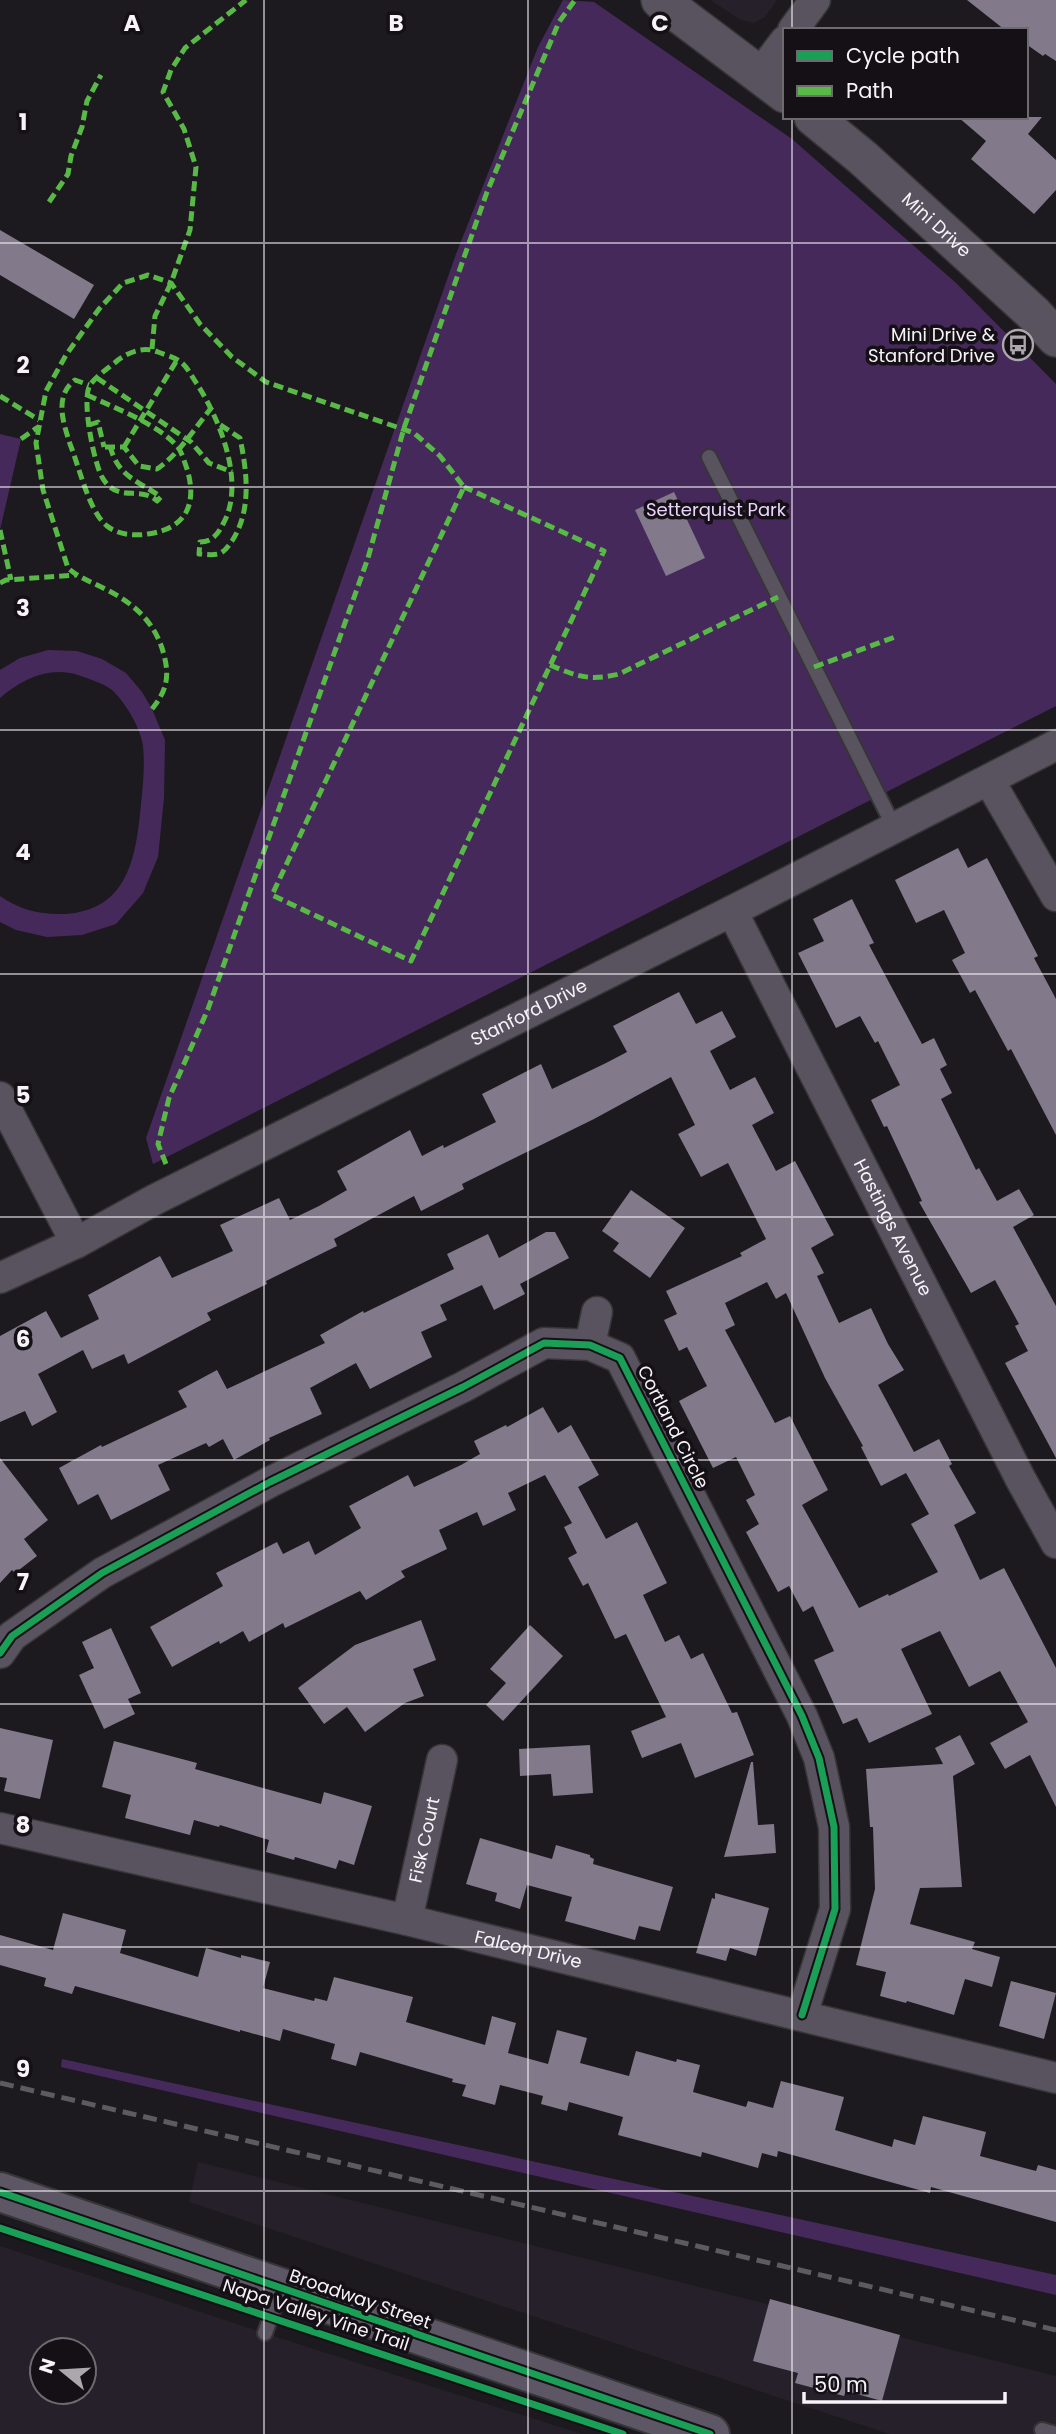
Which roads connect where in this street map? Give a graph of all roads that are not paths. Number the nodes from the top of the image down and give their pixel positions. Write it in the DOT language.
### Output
graph roads {
  1 [pos="660,0"];
  2 [pos="815,0"];
  3 [pos="794,28"];
  4 [pos="783,48"];
  5 [pos="773,84"];
  6 [pos="815,119"];
  7 [pos="1056,338"];
  8 [pos="709,457"];
  9 [pos="1056,745"];
  10 [pos="989,780"];
  11 [pos="894,827"];
  12 [pos="1056,896"];
  13 [pos="732,911"];
  14 [pos="0,1097"];
  15 [pos="76,1243"];
  16 [pos="0,1278"];
  17 [pos="597,1312"];
  18 [pos="590,1345"];
  19 [pos="1056,1543"];
  20 [pos="0,1653"];
  21 [pos="442,1760"];
  22 [pos="0,1828"];
  23 [pos="407,1920"];
  24 [pos="802,2015"];
  25 [pos="1056,2078"];
  26 [pos="0,2192"];
  27 [pos="281,2288"];
  28 [pos="265,2333"];
  29 [pos="710,2434"];
  1 -- 5 [label="street"];
  2 -- 3 [label="street"];
  4 -- 5 [label="street"];
  6 -- 7 [label="street, Mini Drive"];
  8 -- 11 [label="lane"];
  9 -- 10 [label="street, Stanford Drive"];
  10 -- 11 [label="street, Stanford Drive"];
  10 -- 12 [label="street"];
  11 -- 13 [label="street, Stanford Drive"];
  13 -- 15 [label="street, Stanford Drive"];
  13 -- 19 [label="street, Hastings Avenue"];
  14 -- 15 [label="street"];
  15 -- 16 [label="street, Stanford Drive"];
  17 -- 18 [label="street"];
  18 -- 20 [label="street, Cortland Circle"];
  18 -- 24 [label="street, Cortland Circle"];
  21 -- 23 [label="street, Fisk Court"];
  22 -- 23 [label="street, Falcon Drive"];
  23 -- 24 [label="street, Falcon Drive"];
  24 -- 25 [label="street, Falcon Drive"];
  26 -- 27 [label="main road, Broadway Street"];
  27 -- 28 [label="lane"];
  27 -- 29 [label="main road, Broadway Street"];
}
